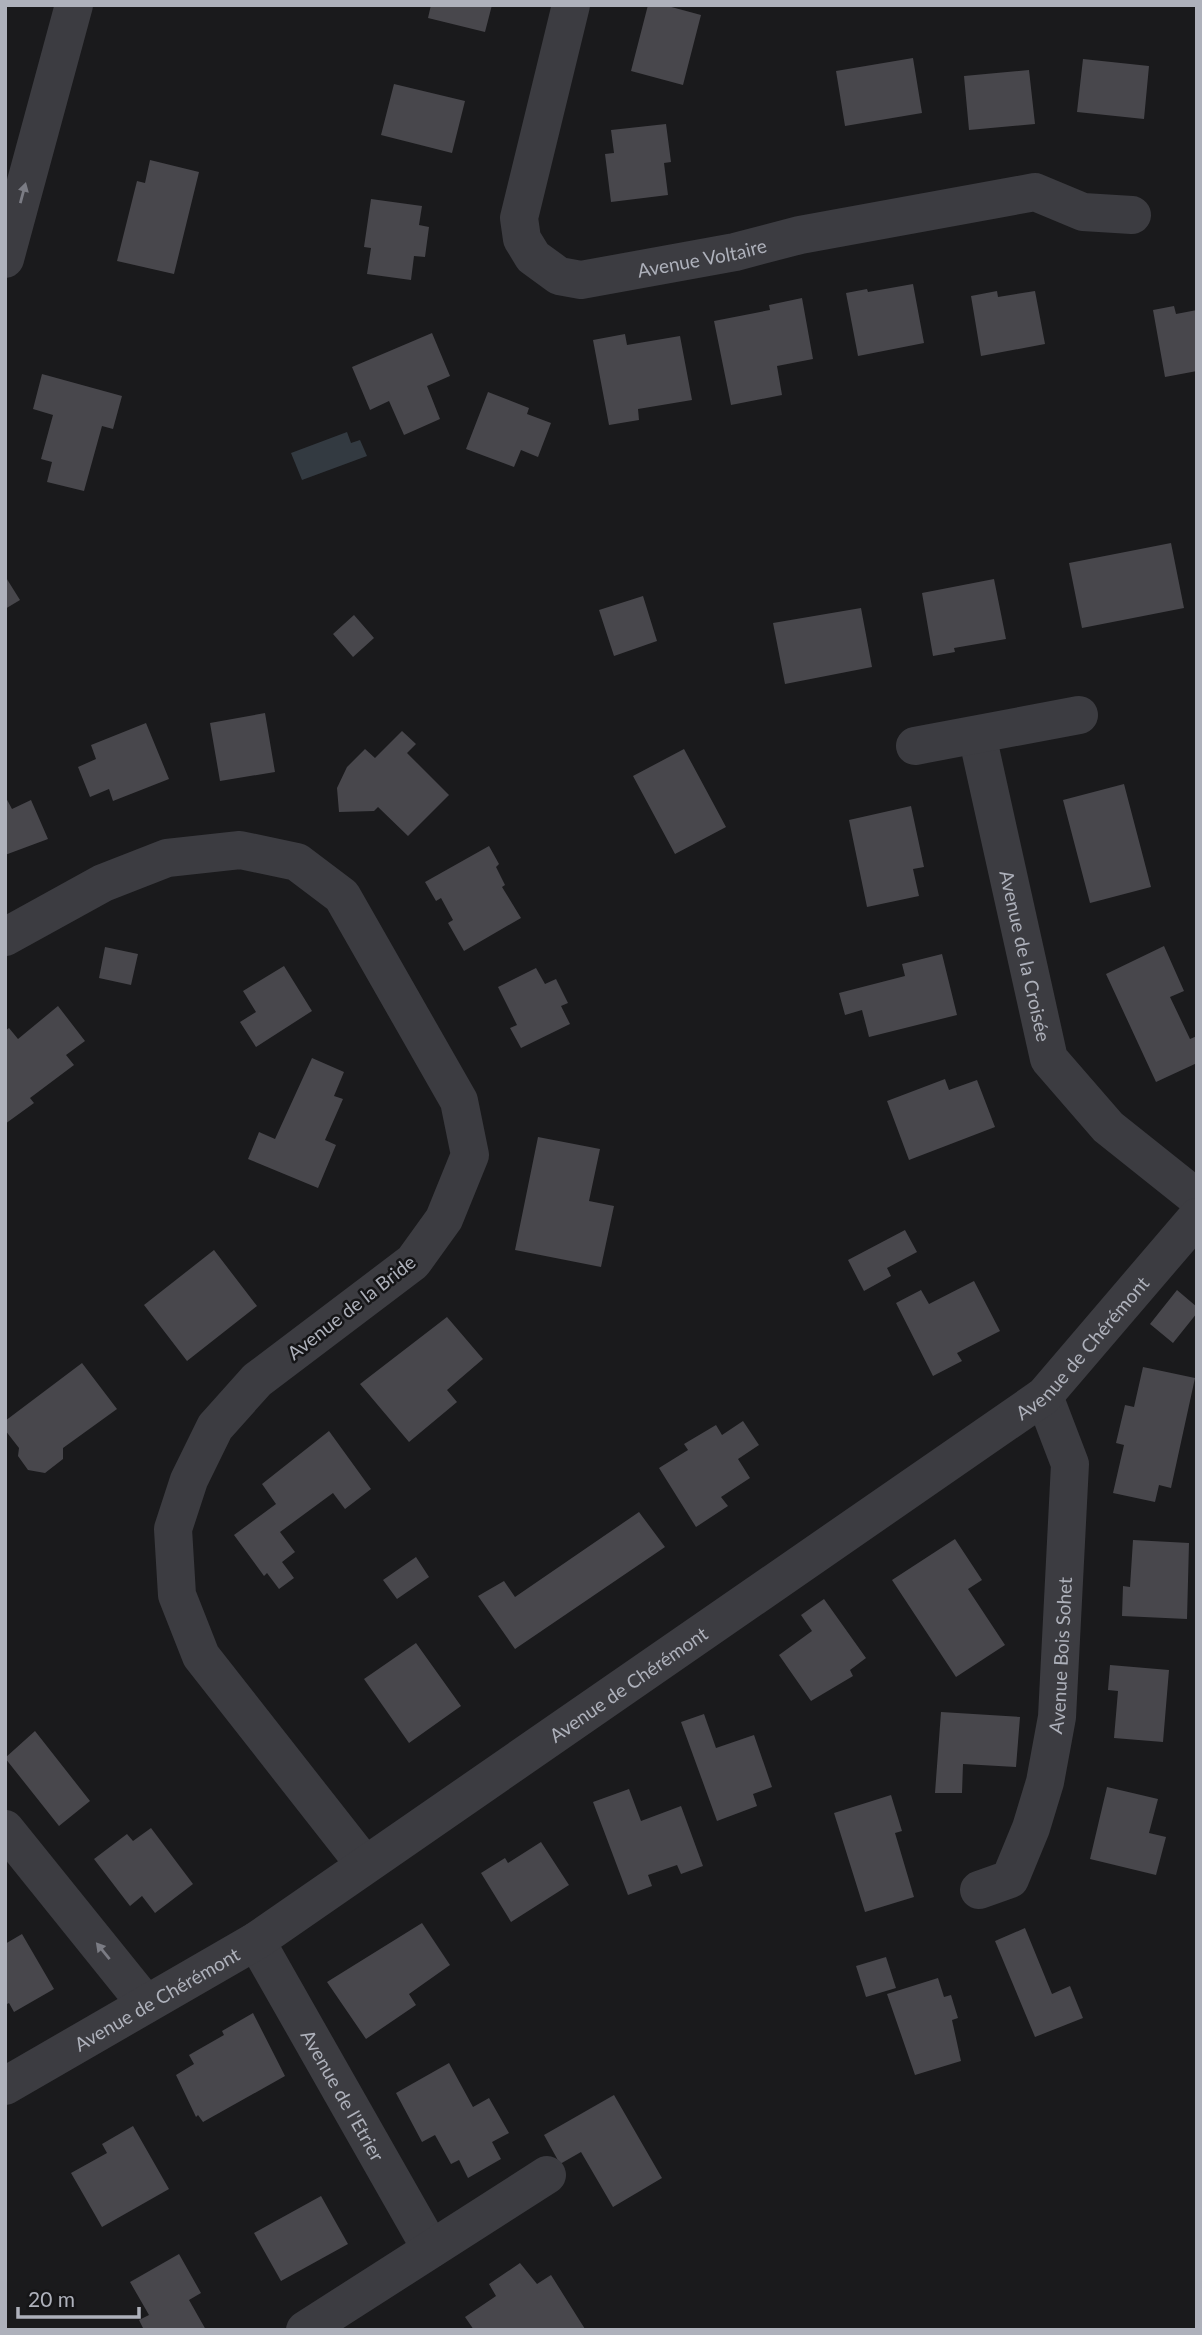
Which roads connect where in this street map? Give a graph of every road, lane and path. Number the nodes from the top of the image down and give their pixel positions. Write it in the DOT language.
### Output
graph roads {
  1 [pos="74,5"];
  2 [pos="571,5"];
  3 [pos="1132,215"];
  4 [pos="5,259"];
  5 [pos="1079,715"];
  6 [pos="977,735"];
  7 [pos="915,746"];
  8 [pos="5,937"];
  9 [pos="1197,1198"];
  10 [pos="1197,1216"];
  11 [pos="1044,1396"];
  12 [pos="5,1829"];
  13 [pos="365,1865"];
  14 [pos="979,1890"];
  15 [pos="256,1941"];
  16 [pos="146,2004"];
  17 [pos="5,2086"];
  18 [pos="547,2175"];
  19 [pos="432,2249"];
  20 [pos="305,2330"];
  4 -- 1 [label="street, one-way"];
  2 -- 3 [label="street, Avenue Voltaire"];
  5 -- 6 [label="street"];
  6 -- 7 [label="street"];
  6 -- 9 [label="street, Avenue de la Croisée"];
  8 -- 13 [label="street, Avenue de la Bride"];
  10 -- 11 [label="street, Avenue de Chérémont"];
  11 -- 13 [label="street, Avenue de Chérémont"];
  11 -- 14 [label="street, Avenue Bois Sohet"];
  16 -- 12 [label="street, one-way"];
  13 -- 15 [label="street, Avenue de Chérémont"];
  15 -- 16 [label="street, Avenue de Chérémont"];
  15 -- 19 [label="street, Avenue de l'Etrier"];
  16 -- 17 [label="street, Avenue de Chérémont"];
  18 -- 19 [label="street"];
  19 -- 20 [label="street"];
}
